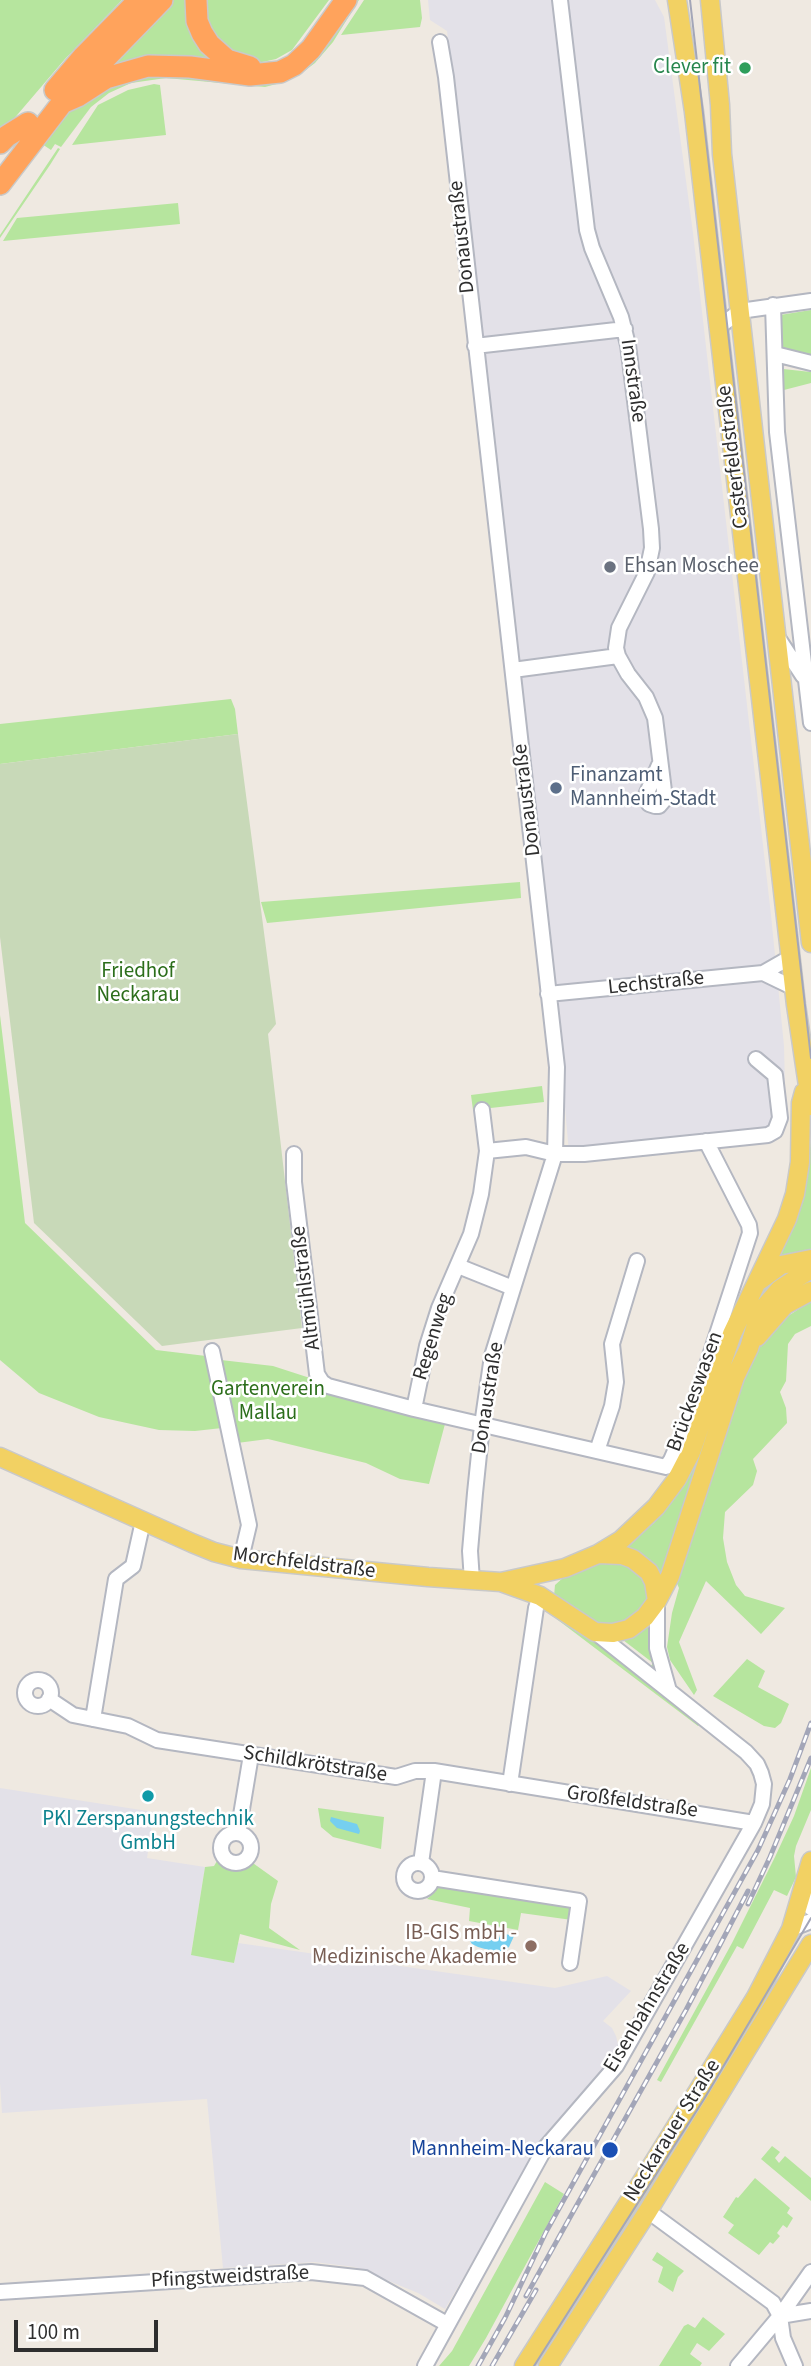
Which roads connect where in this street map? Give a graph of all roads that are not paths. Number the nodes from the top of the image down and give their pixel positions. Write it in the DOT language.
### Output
graph roads {
  1 [pos="139,0"];
  2 [pos="162,0"];
  3 [pos="196,0"];
  4 [pos="333,0"];
  5 [pos="346,0"];
  6 [pos="560,0"];
  7 [pos="677,0"];
  8 [pos="712,3"];
  9 [pos="440,42"];
  10 [pos="62,103"];
  11 [pos="28,123"];
  12 [pos="0,142"];
  13 [pos="0,161"];
  14 [pos="0,184"];
  15 [pos="811,301"];
  16 [pos="774,305"];
  17 [pos="740,311"];
  18 [pos="719,327"];
  19 [pos="625,329"];
  20 [pos="475,345"];
  21 [pos="775,354"];
  22 [pos="811,363"];
  23 [pos="776,636"];
  24 [pos="618,656"];
  25 [pos="513,670"];
  26 [pos="806,680"];
  27 [pos="811,723"];
  28 [pos="659,765"];
  29 [pos="806,835"];
  30 [pos="811,943"];
  31 [pos="791,957"];
  32 [pos="763,973"];
  33 [pos="794,988"];
  34 [pos="548,994"];
  35 [pos="756,1059"];
  36 [pos="806,1082"];
  37 [pos="811,1106"];
  38 [pos="482,1110"];
  39 [pos="706,1142"];
  40 [pos="487,1151"];
  41 [pos="294,1154"];
  42 [pos="555,1154"];
  43 [pos="811,1259"];
  44 [pos="637,1261"];
  45 [pos="458,1266"];
  46 [pos="811,1269"];
  47 [pos="753,1286"];
  48 [pos="513,1288"];
  49 [pos="811,1291"];
  50 [pos="749,1348"];
  51 [pos="212,1351"];
  52 [pos="414,1409"];
  53 [pos="482,1425"];
  54 [pos="597,1451"];
  55 [pos="0,1457"];
  56 [pos="143,1521"];
  57 [pos="598,1554"];
  58 [pos="242,1559"];
  59 [pos="565,1568"];
  60 [pos="467,1580"];
  61 [pos="501,1582"];
  62 [pos="540,1596"];
  63 [pos="657,1601"];
  64 [pos="557,1606"];
  65 [pos="534,1623"];
  66 [pos="595,1632"];
  67 [pos="660,1677"];
  68 [pos="50,1699"];
  69 [pos="93,1718"];
  70 [pos="251,1755"];
  71 [pos="434,1772"];
  72 [pos="510,1784"];
  73 [pos="754,1823"];
  74 [pos="238,1833"];
  75 [pos="811,1861"];
  76 [pos="421,1863"];
  77 [pos="432,1878"];
  78 [pos="803,1887"];
  79 [pos="811,1908"];
  80 [pos="811,1921"];
  81 [pos="791,1929"];
  82 [pos="809,1949"];
  83 [pos="570,1963"];
  84 [pos="648,2211"];
  85 [pos="811,2272"];
  86 [pos="0,2292"];
  87 [pos="811,2311"];
  88 [pos="780,2316"];
  89 [pos="447,2324"];
  90 [pos="425,2366"];
  91 [pos="524,2366"];
  92 [pos="548,2366"];
  93 [pos="738,2366"];
  94 [pos="795,2366"];
  1 -- 11 [label="highway"];
  2 -- 10 [label="highway"];
  3 -- 4 [label="highway"];
  5 -- 10 [label="highway"];
  6 -- 19 [label="street, Innstraße"];
  7 -- 18 [label="main road, Casterfeldstraße"];
  8 -- 17 [label="main road, Casterfeldstraße"];
  9 -- 20 [label="street, Donaustraße"];
  10 -- 14 [label="highway"];
  11 -- 12 [label="highway"];
  11 -- 13 [label="highway"];
  15 -- 16 [label="street"];
  16 -- 17 [label="street"];
  16 -- 21 [label="street, Casterfeldstraße"];
  17 -- 18 [label="street"];
  17 -- 23 [label="main road, Casterfeldstraße"];
  18 -- 31 [label="main road, Casterfeldstraße"];
  19 -- 20 [label="street"];
  19 -- 24 [label="street, Innstraße"];
  20 -- 25 [label="street, Donaustraße"];
  21 -- 22 [label="street"];
  21 -- 26 [label="street, Casterfeldstraße"];
  23 -- 26 [label="street, Casterfeldstraße"];
  23 -- 29 [label="main road, Casterfeldstraße"];
  24 -- 25 [label="street"];
  24 -- 28 [label="street"];
  25 -- 34 [label="street, Donaustraße"];
  26 -- 27 [label="street, Casterfeldstraße"];
  29 -- 30 [label="main road, Casterfeldstraße"];
  31 -- 32 [label="street, Lechstraße"];
  31 -- 33 [label="main road, Casterfeldstraße"];
  32 -- 33 [label="street"];
  32 -- 34 [label="street, Lechstraße"];
  33 -- 36 [label="main road, Casterfeldstraße"];
  34 -- 42 [label="street, Donaustraße"];
  35 -- 39 [label="street"];
  36 -- 37 [label="main road"];
  36 -- 47 [label="main road, Morchfeldstraße"];
  38 -- 40 [label="street, Regenweg"];
  39 -- 42 [label="street"];
  39 -- 54 [label="street, Brückeswasen"];
  40 -- 42 [label="street"];
  40 -- 45 [label="street, Regenweg"];
  41 -- 52 [label="street, Altmühlstraße"];
  42 -- 48 [label="street, Donaustraße"];
  43 -- 47 [label="main road"];
  44 -- 54 [label="street"];
  45 -- 48 [label="street, Regenweg"];
  45 -- 52 [label="street, Regenweg"];
  46 -- 50 [label="main road"];
  47 -- 57 [label="main road, Morchfeldstraße"];
  48 -- 53 [label="street, Donaustraße"];
  49 -- 50 [label="main road"];
  50 -- 63 [label="main road"];
  51 -- 58 [label="street"];
  52 -- 53 [label="street, Altmühlstraße"];
  53 -- 54 [label="street, Brückeswasen"];
  53 -- 60 [label="street, Donaustraße"];
  55 -- 56 [label="main road, Morchfeldstraße"];
  56 -- 58 [label="main road, Morchfeldstraße"];
  56 -- 69 [label="street"];
  57 -- 59 [label="main road, Morchfeldstraße"];
  57 -- 63 [label="main road"];
  58 -- 60 [label="main road, Morchfeldstraße"];
  59 -- 61 [label="main road, Morchfeldstraße"];
  59 -- 62 [label="main road, Morchfeldstraße"];
  60 -- 61 [label="main road, Morchfeldstraße"];
  61 -- 62 [label="main road, Morchfeldstraße"];
  62 -- 64 [label="main road, Morchfeldstraße"];
  62 -- 65 [label="street"];
  63 -- 66 [label="main road"];
  63 -- 67 [label="street"];
  64 -- 65 [label="street"];
  64 -- 66 [label="main road, Morchfeldstraße"];
  65 -- 72 [label="street"];
  66 -- 67 [label="street, Morchfeldstraße"];
  67 -- 73 [label="street"];
  68 -- 69 [label="street, Schildkrötstraße"];
  69 -- 70 [label="street, Schildkrötstraße"];
  70 -- 71 [label="street, Schildkrötstraße"];
  70 -- 74 [label="street"];
  71 -- 72 [label="street, Schildkrötstraße"];
  71 -- 76 [label="street"];
  72 -- 73 [label="street, Großfeldstraße"];
  73 -- 89 [label="street, Eisenbahnstraße"];
  75 -- 78 [label="main road, Neckarauer Straße"];
  76 -- 77 [label="street"];
  76 -- 77 [label="street"];
  77 -- 83 [label="street"];
  78 -- 79 [label="street"];
  78 -- 81 [label="main road, Neckarauer Straße"];
  80 -- 81 [label="street"];
  81 -- 91 [label="main road, Neckarauer Straße"];
  82 -- 84 [label="main road, Neckarauer Straße"];
  84 -- 88 [label="street"];
  84 -- 92 [label="main road, Neckarauer Straße"];
  85 -- 88 [label="street"];
  86 -- 89 [label="street, Pfingstweidstraße"];
  87 -- 88 [label="street"];
  88 -- 93 [label="street"];
  88 -- 94 [label="street"];
  89 -- 90 [label="street, Eisenbahnstraße"];
}
